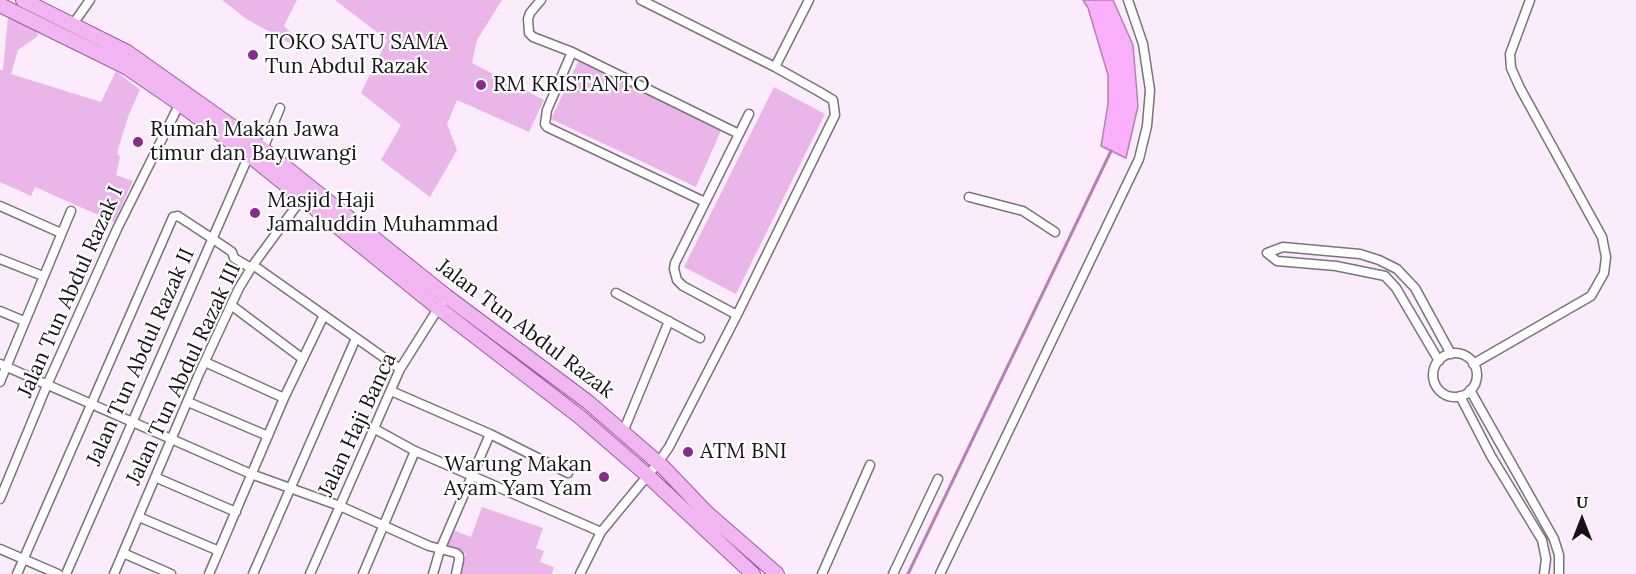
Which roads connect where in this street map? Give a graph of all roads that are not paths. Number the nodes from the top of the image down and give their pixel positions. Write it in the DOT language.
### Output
graph roads {
  1 [pos="23,0"];
  2 [pos="90,0"];
  3 [pos="541,0"];
  4 [pos="641,0"];
  5 [pos="1128,0"];
  6 [pos="1530,0"];
  7 [pos="807,1"];
  8 [pos="0,4"];
  9 [pos="73,24"];
  10 [pos="572,52"];
  11 [pos="775,67"];
  12 [pos="182,98"];
  13 [pos="280,108"];
  14 [pos="749,114"];
  15 [pos="739,134"];
  16 [pos="263,149"];
  17 [pos="249,155"];
  18 [pos="303,197"];
  19 [pos="969,197"];
  20 [pos="705,202"];
  21 [pos="0,206"];
  22 [pos="71,211"];
  23 [pos="1055,232"];
  24 [pos="61,233"];
  25 [pos="213,239"];
  26 [pos="0,259"];
  27 [pos="252,267"];
  28 [pos="43,276"];
  29 [pos="616,293"];
  30 [pos="446,296"];
  31 [pos="231,305"];
  32 [pos="438,308"];
  33 [pos="0,310"];
  34 [pos="324,315"];
  35 [pos="737,315"];
  36 [pos="24,321"];
  37 [pos="669,321"];
  38 [pos="700,338"];
  39 [pos="356,339"];
  40 [pos="1451,354"];
  41 [pos="303,359"];
  42 [pos="1439,361"];
  43 [pos="205,362"];
  44 [pos="1473,364"];
  45 [pos="3,365"];
  46 [pos="400,369"];
  47 [pos="0,382"];
  48 [pos="47,385"];
  49 [pos="1470,390"];
  50 [pos="391,391"];
  51 [pos="1460,396"];
  52 [pos="284,398"];
  53 [pos="188,402"];
  54 [pos="91,404"];
  55 [pos="132,422"];
  56 [pos="375,429"];
  57 [pos="623,432"];
  58 [pos="490,434"];
  59 [pos="268,436"];
  60 [pos="172,440"];
  61 [pos="415,451"];
  62 [pos="658,464"];
  63 [pos="870,465"];
  64 [pos="568,473"];
  65 [pos="251,474"];
  66 [pos="471,475"];
  67 [pos="648,475"];
  68 [pos="157,478"];
  69 [pos="938,479"];
  70 [pos="289,488"];
  71 [pos="0,499"];
  72 [pos="340,506"];
  73 [pos="236,512"];
  74 [pos="139,517"];
  75 [pos="383,526"];
  76 [pos="601,532"];
  77 [pos="0,549"];
  78 [pos="440,550"];
  79 [pos="219,551"];
  80 [pos="123,554"];
  81 [pos="24,559"];
  82 [pos="17,574"];
  83 [pos="58,574"];
  84 [pos="66,574"];
  85 [pos="114,574"];
  86 [pos="171,574"];
  87 [pos="209,574"];
  88 [pos="253,574"];
  89 [pos="310,574"];
  90 [pos="363,574"];
  91 [pos="433,574"];
  92 [pos="456,574"];
  93 [pos="580,574"];
  94 [pos="753,574"];
  95 [pos="777,574"];
  96 [pos="822,574"];
  97 [pos="893,574"];
  98 [pos="939,574"];
  99 [pos="1544,574"];
  100 [pos="1559,574"];
  1 -- 9 [label="main road, Jalan Tun Abdul Razak"];
  2 -- 9 [label="street"];
  3 -- 10 [label="street"];
  4 -- 11 [label="street"];
  5 -- 98 [label="street"];
  6 -- 44 [label="street"];
  7 -- 11 [label="street"];
  8 -- 12 [label="main road, Jalan Tun Abdul Razak"];
  9 -- 12 [label="main road, Jalan Tun Abdul Razak"];
  10 -- 15 [label="street"];
  10 -- 20 [label="street"];
  11 -- 35 [label="street"];
  12 -- 16 [label="main road, Jalan Tun Abdul Razak"];
  12 -- 17 [label="main road, Jalan Tun Abdul Razak"];
  12 -- 48 [label="street, Jalan Tun Abdul Razak I"];
  13 -- 16 [label="street"];
  14 -- 15 [label="street"];
  15 -- 20 [label="street"];
  16 -- 30 [label="main road, Jalan Tun Abdul Razak"];
  17 -- 18 [label="main road, Jalan Tun Abdul Razak"];
  17 -- 25 [label="street, Jalan Tun Abdul Razak II"];
  18 -- 27 [label="street, Jalan Tun Abdul Razak III"];
  18 -- 32 [label="main road, Jalan Tun Abdul Razak"];
  19 -- 23 [label="street"];
  20 -- 35 [label="street"];
  21 -- 24 [label="street"];
  22 -- 24 [label="street"];
  24 -- 28 [label="street"];
  25 -- 27 [label="street"];
  25 -- 54 [label="street"];
  25 -- 55 [label="street, Jalan Tun Abdul Razak II"];
  26 -- 28 [label="street"];
  27 -- 31 [label="street, Jalan Tun Abdul Razak III"];
  27 -- 34 [label="street"];
  28 -- 36 [label="street"];
  29 -- 37 [label="street"];
  30 -- 32 [label="street, Jalan Haji Banca"];
  30 -- 57 [label="main road, Jalan Tun Abdul Razak"];
  31 -- 41 [label="street"];
  31 -- 43 [label="street, Jalan Tun Abdul Razak III"];
  32 -- 46 [label="street, Jalan Haji Banca"];
  32 -- 67 [label="main road, Jalan Tun Abdul Razak"];
  33 -- 36 [label="street"];
  34 -- 39 [label="street"];
  34 -- 41 [label="street"];
  35 -- 62 [label="street"];
  36 -- 45 [label="street"];
  37 -- 38 [label="street"];
  37 -- 57 [label="street"];
  39 -- 46 [label="street"];
  39 -- 70 [label="street"];
  40 -- 42 [label="street"];
  40 -- 42 [label="street"];
  40 -- 44 [label="street"];
  41 -- 52 [label="street"];
  42 -- 51 [label="street"];
  43 -- 52 [label="street"];
  43 -- 53 [label="street, Jalan Tun Abdul Razak III"];
  44 -- 49 [label="street"];
  45 -- 47 [label="street"];
  45 -- 48 [label="street"];
  46 -- 50 [label="street, Jalan Haji Banca"];
  48 -- 54 [label="street"];
  48 -- 71 [label="street, Jalan Tun Abdul Razak I"];
  49 -- 51 [label="street"];
  49 -- 100 [label="street"];
  50 -- 56 [label="street, Jalan Haji Banca"];
  50 -- 58 [label="street"];
  51 -- 99 [label="street"];
  52 -- 59 [label="street"];
  53 -- 59 [label="street"];
  53 -- 60 [label="street, Jalan Tun Abdul Razak III"];
  54 -- 55 [label="street"];
  54 -- 81 [label="street"];
  55 -- 60 [label="street"];
  55 -- 84 [label="street, Jalan Tun Abdul Razak II"];
  56 -- 61 [label="street"];
  56 -- 72 [label="street, Jalan Haji Banca"];
  57 -- 62 [label="main road, Jalan Tun Abdul Razak"];
  58 -- 64 [label="street"];
  58 -- 66 [label="street"];
  59 -- 65 [label="street"];
  60 -- 65 [label="street"];
  60 -- 68 [label="street, Jalan Tun Abdul Razak III"];
  61 -- 66 [label="street"];
  61 -- 75 [label="street"];
  62 -- 67 [label="street"];
  62 -- 95 [label="main road, Jalan Tun Abdul Razak"];
  63 -- 96 [label="street"];
  65 -- 70 [label="street"];
  65 -- 73 [label="street"];
  66 -- 76 [label="street"];
  66 -- 78 [label="street"];
  67 -- 76 [label="street"];
  67 -- 94 [label="main road, Jalan Tun Abdul Razak"];
  68 -- 73 [label="street"];
  68 -- 74 [label="street, Jalan Tun Abdul Razak III"];
  69 -- 97 [label="street"];
  70 -- 72 [label="street"];
  70 -- 88 [label="street"];
  72 -- 75 [label="street"];
  72 -- 89 [label="street, Jalan Haji Banca"];
  73 -- 79 [label="street"];
  74 -- 79 [label="street"];
  74 -- 80 [label="street, Jalan Tun Abdul Razak III"];
  75 -- 78 [label="street"];
  75 -- 90 [label="street"];
  76 -- 93 [label="street"];
  77 -- 81 [label="street"];
  78 -- 91 [label="street"];
  78 -- 92 [label="street"];
  79 -- 87 [label="street"];
  80 -- 85 [label="street, Jalan Tun Abdul Razak III"];
  80 -- 86 [label="street"];
  81 -- 82 [label="street"];
  81 -- 83 [label="street"];
}
